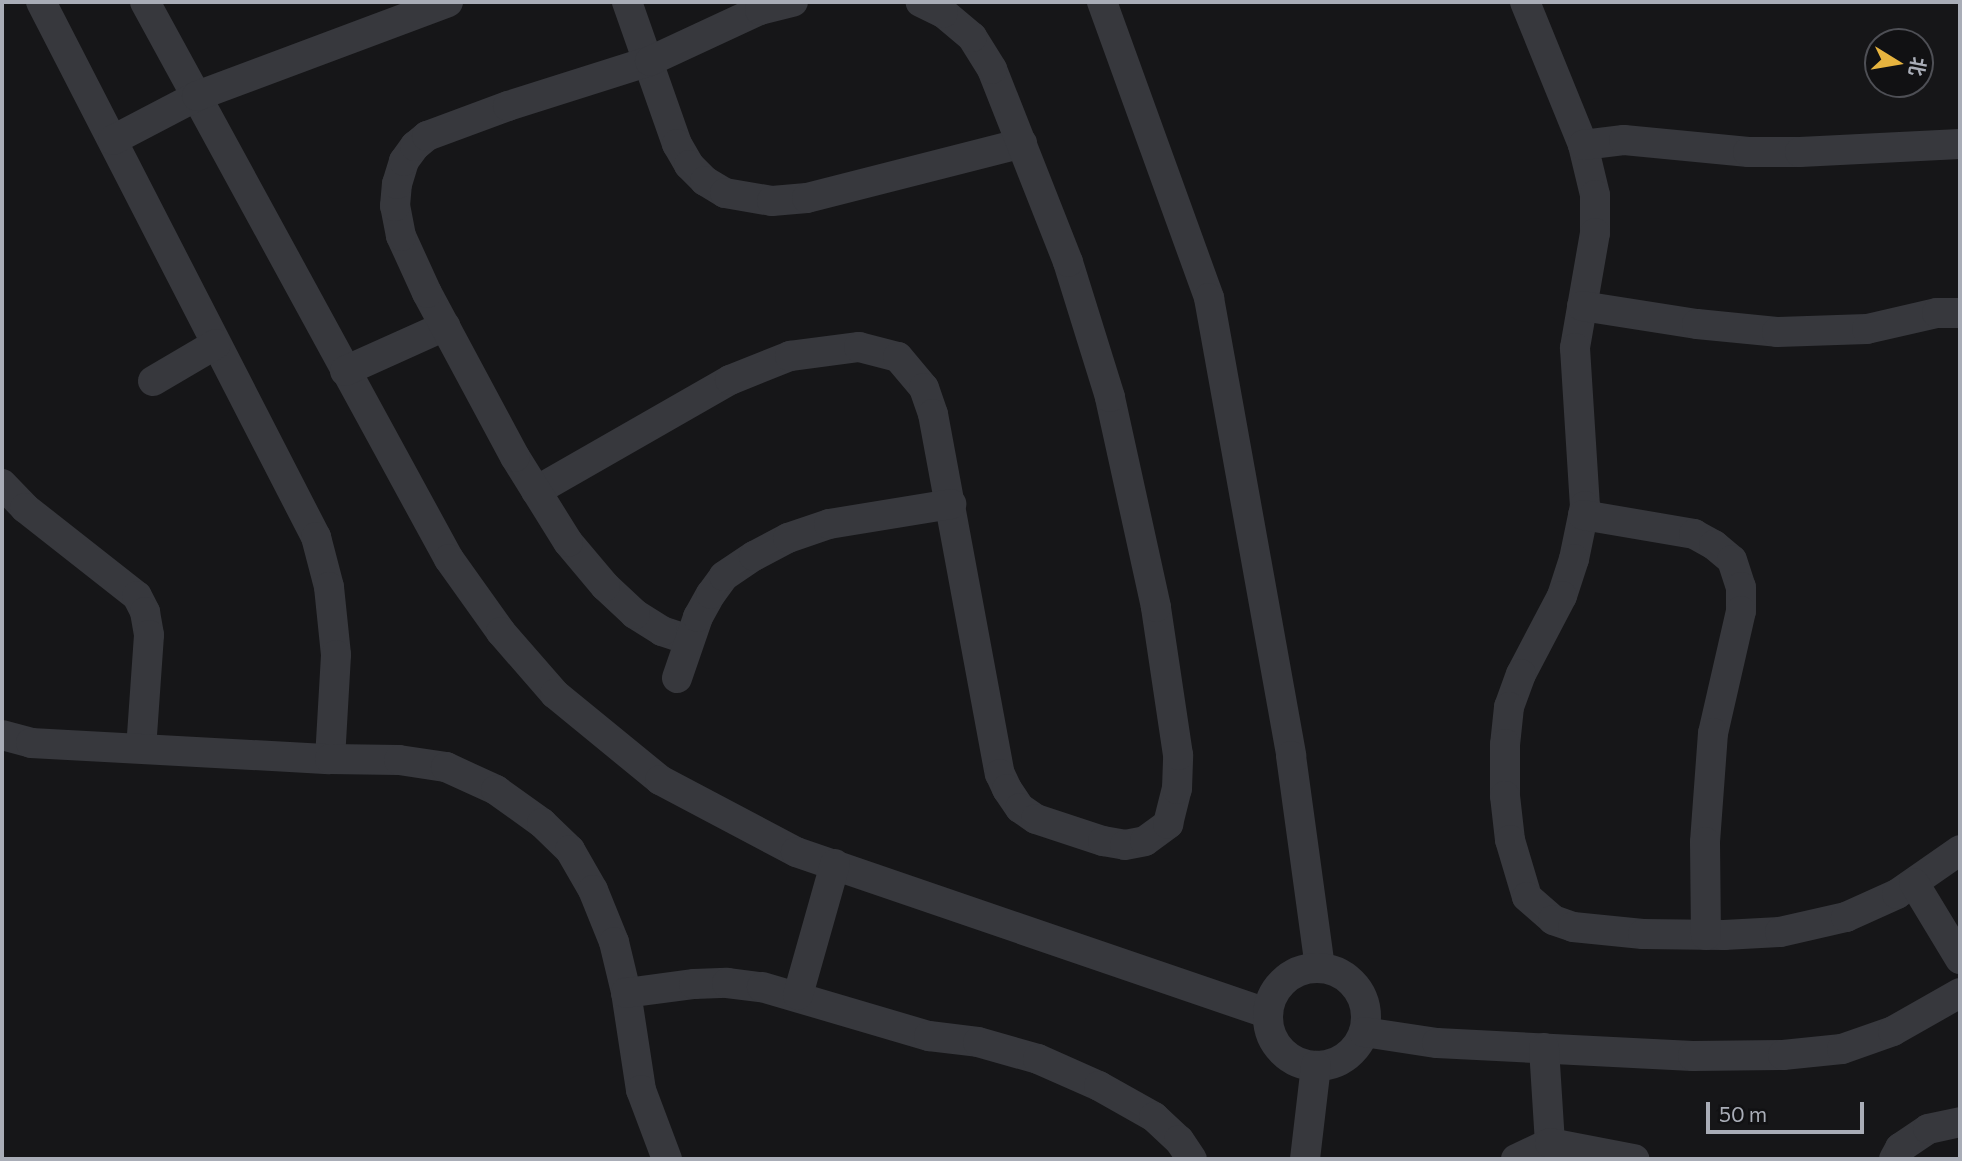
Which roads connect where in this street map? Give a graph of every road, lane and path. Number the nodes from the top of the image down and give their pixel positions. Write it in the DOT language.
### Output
graph roads {
  1 [pos="41,2"];
  2 [pos="145,2"];
  3 [pos="448,2"];
  4 [pos="627,2"];
  5 [pos="793,2"];
  6 [pos="920,2"];
  7 [pos="1102,2"];
  8 [pos="1525,2"];
  9 [pos="650,61"];
  10 [pos="197,96"];
  11 [pos="113,140"];
  12 [pos="1022,144"];
  13 [pos="1960,144"];
  14 [pos="1583,145"];
  15 [pos="1582,306"];
  16 [pos="1960,313"];
  17 [pos="445,326"];
  18 [pos="216,344"];
  19 [pos="345,371"];
  20 [pos="153,381"];
  21 [pos="2,484"];
  22 [pos="536,491"];
  23 [pos="951,504"];
  24 [pos="1583,515"];
  25 [pos="689,640"];
  26 [pos="677,678"];
  27 [pos="2,735"];
  28 [pos="141,748"];
  29 [pos="330,759"];
  30 [pos="1960,850"];
  31 [pos="835,864"];
  32 [pos="1914,883"];
  33 [pos="1706,935"];
  34 [pos="1960,959"];
  35 [pos="1321,968"];
  36 [pos="626,993"];
  37 [pos="1960,993"];
  38 [pos="798,995"];
  39 [pos="1268,1014"];
  40 [pos="1364,1032"];
  41 [pos="1544,1048"];
  42 [pos="1316,1066"];
  43 [pos="1960,1122"];
  44 [pos="1550,1143"];
  45 [pos="667,1159"];
  46 [pos="1192,1159"];
  47 [pos="1306,1159"];
  48 [pos="1516,1159"];
  49 [pos="1634,1159"];
  50 [pos="1894,1159"];
  1 -- 11 [label="street"];
  2 -- 10 [label="street"];
  3 -- 10 [label="street"];
  4 -- 9 [label="street"];
  5 -- 9 [label="street"];
  6 -- 12 [label="street"];
  7 -- 35 [label="street"];
  8 -- 14 [label="street"];
  9 -- 12 [label="street"];
  9 -- 17 [label="street"];
  10 -- 11 [label="street"];
  10 -- 19 [label="street"];
  11 -- 18 [label="street"];
  12 -- 23 [label="street"];
  13 -- 14 [label="street"];
  14 -- 15 [label="street"];
  15 -- 16 [label="street"];
  15 -- 24 [label="street"];
  17 -- 19 [label="street"];
  17 -- 22 [label="street"];
  18 -- 20 [label="street"];
  18 -- 29 [label="street"];
  19 -- 31 [label="street"];
  21 -- 28 [label="street"];
  22 -- 23 [label="street"];
  22 -- 25 [label="street"];
  23 -- 25 [label="street"];
  24 -- 33 [label="street"];
  24 -- 33 [label="street"];
  25 -- 26 [label="street"];
  27 -- 28 [label="street"];
  28 -- 29 [label="street"];
  29 -- 36 [label="street"];
  30 -- 32 [label="street"];
  31 -- 38 [label="street"];
  31 -- 39 [label="street"];
  32 -- 33 [label="street"];
  32 -- 34 [label="street"];
  35 -- 39 [label="street"];
  35 -- 40 [label="street"];
  36 -- 38 [label="street"];
  36 -- 45 [label="street"];
  37 -- 41 [label="street"];
  38 -- 46 [label="street"];
  39 -- 42 [label="street"];
  40 -- 41 [label="street"];
  40 -- 42 [label="street"];
  41 -- 44 [label="street"];
  42 -- 47 [label="street"];
  43 -- 50 [label="street"];
  44 -- 48 [label="street"];
  44 -- 49 [label="street"];
}
